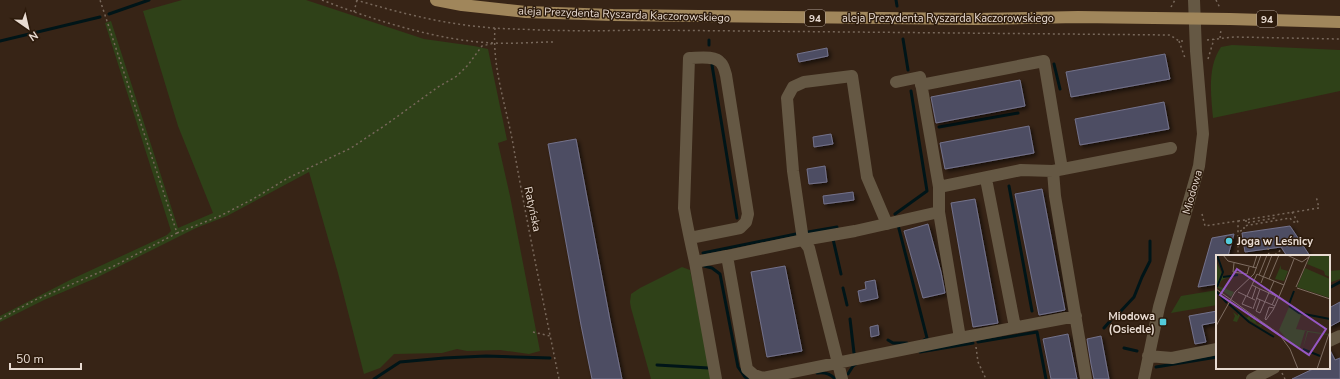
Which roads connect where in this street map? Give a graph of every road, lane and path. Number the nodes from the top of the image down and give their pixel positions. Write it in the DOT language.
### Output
graph roads {
  1 [pos="100,0"];
  2 [pos="322,0"];
  3 [pos="357,0"];
  4 [pos="436,0"];
  5 [pos="1174,0"];
  6 [pos="1194,0"];
  7 [pos="1216,0"];
  8 [pos="1170,10"];
  9 [pos="1221,11"];
  10 [pos="354,13"];
  11 [pos="1195,19"];
  12 [pos="1340,22"];
  13 [pos="495,28"];
  14 [pos="1170,35"];
  15 [pos="1220,38"];
  16 [pos="1214,39"];
  17 [pos="1340,39"];
  18 [pos="555,42"];
  19 [pos="494,43"];
  20 [pos="1207,63"];
  21 [pos="896,82"];
  22 [pos="921,85"];
  23 [pos="1171,148"];
  24 [pos="1058,170"];
  25 [pos="986,178"];
  26 [pos="939,187"];
  27 [pos="1316,196"];
  28 [pos="939,212"];
  29 [pos="1292,212"];
  30 [pos="1202,214"];
  31 [pos="1246,220"];
  32 [pos="1238,221"];
  33 [pos="1276,221"];
  34 [pos="887,224"];
  35 [pos="1239,231"];
  36 [pos="177,233"];
  37 [pos="690,238"];
  38 [pos="803,240"];
  39 [pos="1268,248"];
  40 [pos="1283,248"];
  41 [pos="1238,255"];
  42 [pos="1270,255"];
  43 [pos="1277,255"];
  44 [pos="727,256"];
  45 [pos="695,262"];
  46 [pos="1076,316"];
  47 [pos="0,319"];
  48 [pos="1015,327"];
  49 [pos="533,332"];
  50 [pos="550,336"];
  51 [pos="1340,336"];
  52 [pos="965,337"];
  53 [pos="1330,341"];
  54 [pos="1216,349"];
  55 [pos="1148,356"];
  56 [pos="838,363"];
  57 [pos="1272,369"];
  58 [pos="558,379"];
  59 [pos="716,379"];
  60 [pos="842,379"];
  61 [pos="986,379"];
  62 [pos="1086,379"];
  63 [pos="1144,379"];
  64 [pos="1252,379"];
  1 -- 36 [label="path"];
  2 -- 10 [label="path"];
  3 -- 10 [label="path"];
  3 -- 13 [label="path"];
  4 -- 11 [label="main road, aleja Prezydenta Ryszarda Kaczorowskiego / 94"];
  5 -- 8 [label="path"];
  6 -- 11 [label="street, Miodowa"];
  7 -- 9 [label="path"];
  10 -- 19 [label="path"];
  11 -- 12 [label="main road, aleja Prezydenta Ryszarda Kaczorowskiego / 94"];
  11 -- 55 [label="street, Miodowa"];
  13 -- 14 [label="path"];
  13 -- 19 [label="path, Ratyńska"];
  15 -- 17 [label="path"];
  16 -- 20 [label="path"];
  18 -- 19 [label="path"];
  19 -- 36 [label="path"];
  19 -- 50 [label="path, Ratyńska"];
  21 -- 22 [label="street"];
  22 -- 24 [label="street"];
  22 -- 26 [label="street"];
  23 -- 24 [label="street"];
  24 -- 25 [label="street"];
  24 -- 46 [label="street"];
  25 -- 26 [label="street"];
  25 -- 48 [label="street"];
  26 -- 28 [label="street"];
  27 -- 29 [label="path"];
  28 -- 34 [label="street"];
  28 -- 52 [label="street"];
  29 -- 31 [label="path"];
  29 -- 33 [label="path"];
  30 -- 32 [label="path"];
  31 -- 32 [label="path"];
  31 -- 33 [label="path"];
  32 -- 35 [label="path"];
  33 -- 35 [label="path"];
  34 -- 38 [label="street"];
  34 -- 38 [label="street"];
  35 -- 41 [label="path"];
  36 -- 47 [label="path"];
  37 -- 37 [label="street"];
  37 -- 45 [label="street"];
  38 -- 44 [label="street"];
  38 -- 56 [label="street"];
  39 -- 42 [label="path"];
  40 -- 43 [label="path"];
  44 -- 45 [label="street"];
  44 -- 56 [label="street"];
  45 -- 59 [label="street"];
  46 -- 48 [label="street"];
  46 -- 62 [label="street"];
  48 -- 52 [label="street"];
  49 -- 50 [label="path"];
  50 -- 58 [label="path, Ratyńska"];
  51 -- 53 [label="street"];
  52 -- 56 [label="street"];
  52 -- 61 [label="path"];
  54 -- 55 [label="street"];
  55 -- 63 [label="street, Miodowa"];
  56 -- 60 [label="street"];
  57 -- 64 [label="street"];
}
